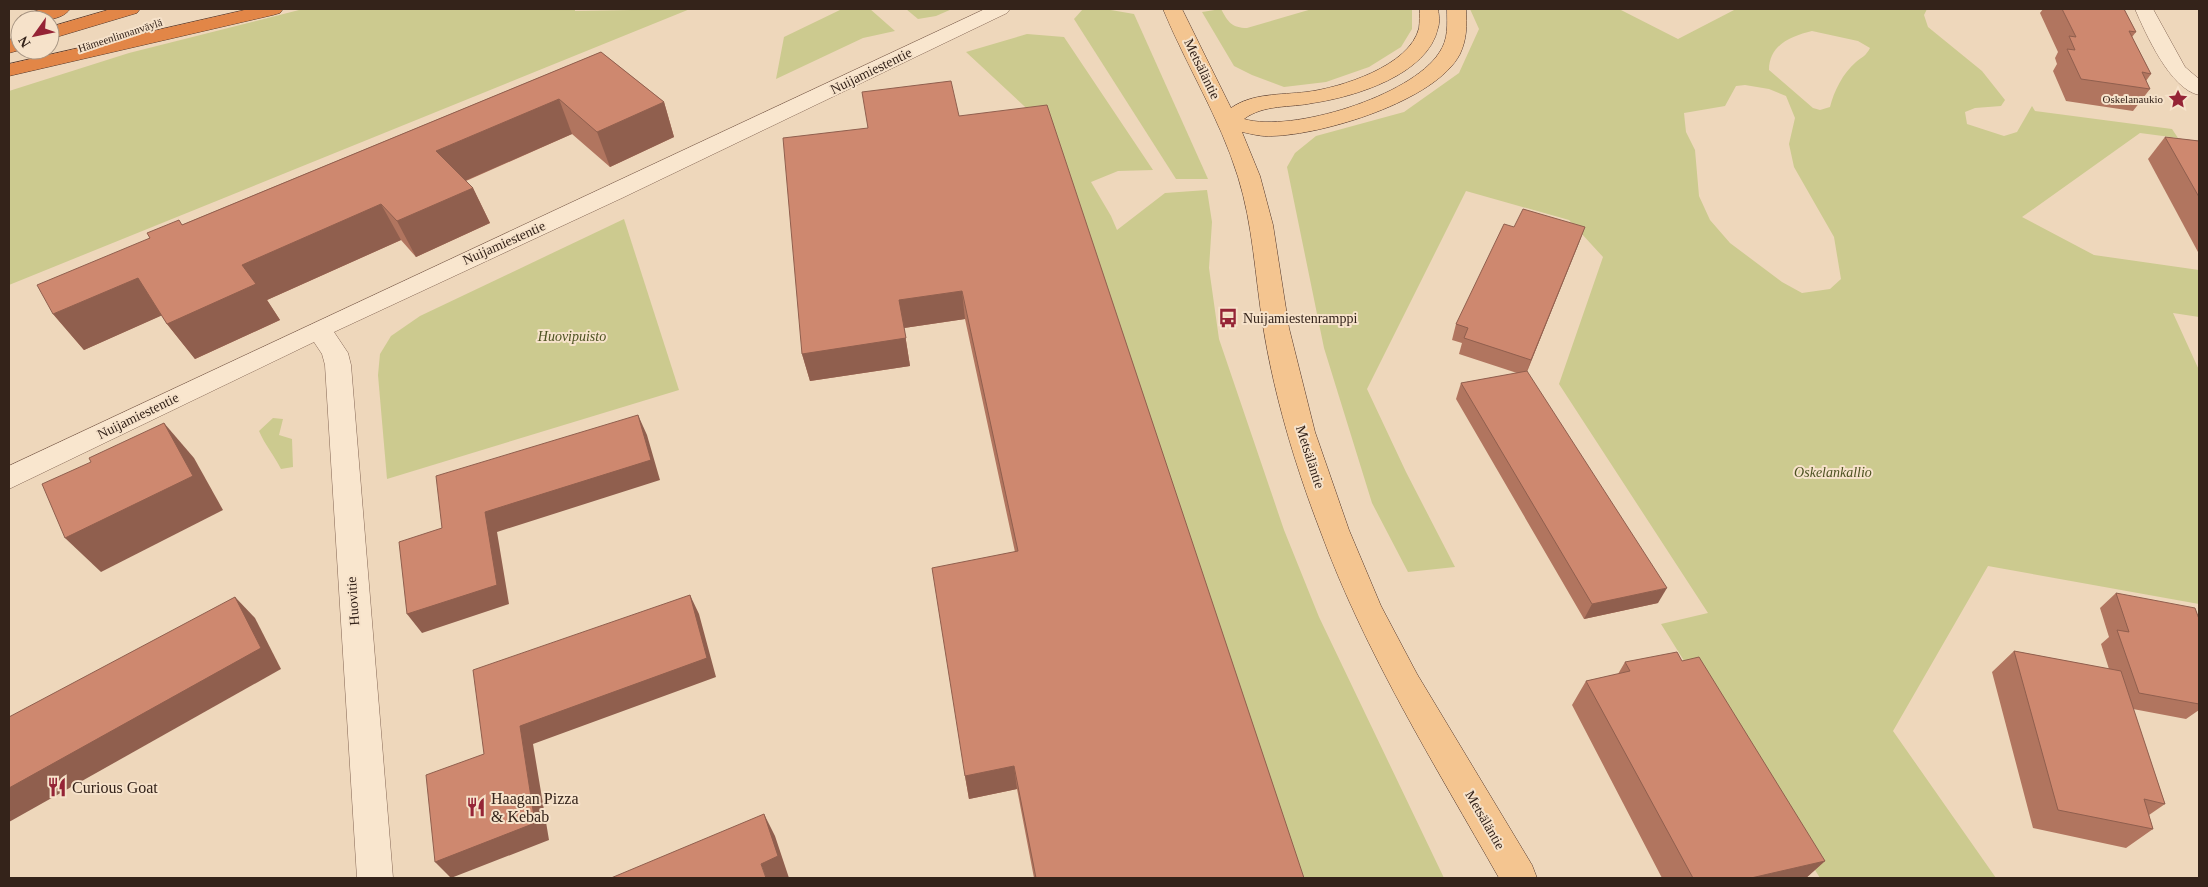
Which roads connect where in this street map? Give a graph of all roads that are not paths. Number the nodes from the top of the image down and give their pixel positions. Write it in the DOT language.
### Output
graph roads {
  1 [pos="130,9"];
  2 [pos="203,9"];
  3 [pos="273,9"];
  4 [pos="1000,9"];
  5 [pos="1172,9"];
  6 [pos="1429,9"];
  7 [pos="1456,9"];
  8 [pos="2144,9"];
  9 [pos="60,30"];
  10 [pos="10,70"];
  11 [pos="2198,87"];
  12 [pos="1228,121"];
  13 [pos="319,329"];
  14 [pos="9,478"];
  15 [pos="375,878"];
  16 [pos="1519,878"];
  1 -- 9 [label="highway, Hämeenlinnanväylä"];
  2 -- 10 [label="highway, Hämeenlinnanväylä"];
  3 -- 10 [label="highway"];
  4 -- 13 [label="street, Nuijamiestentie"];
  5 -- 12 [label="main road, Metsäläntie"];
  6 -- 12 [label="main road"];
  7 -- 12 [label="main road"];
  8 -- 11 [label="street"];
  12 -- 16 [label="main road, Metsäläntie"];
  13 -- 14 [label="street, Nuijamiestentie"];
  13 -- 15 [label="street, Huovitie"];
}
